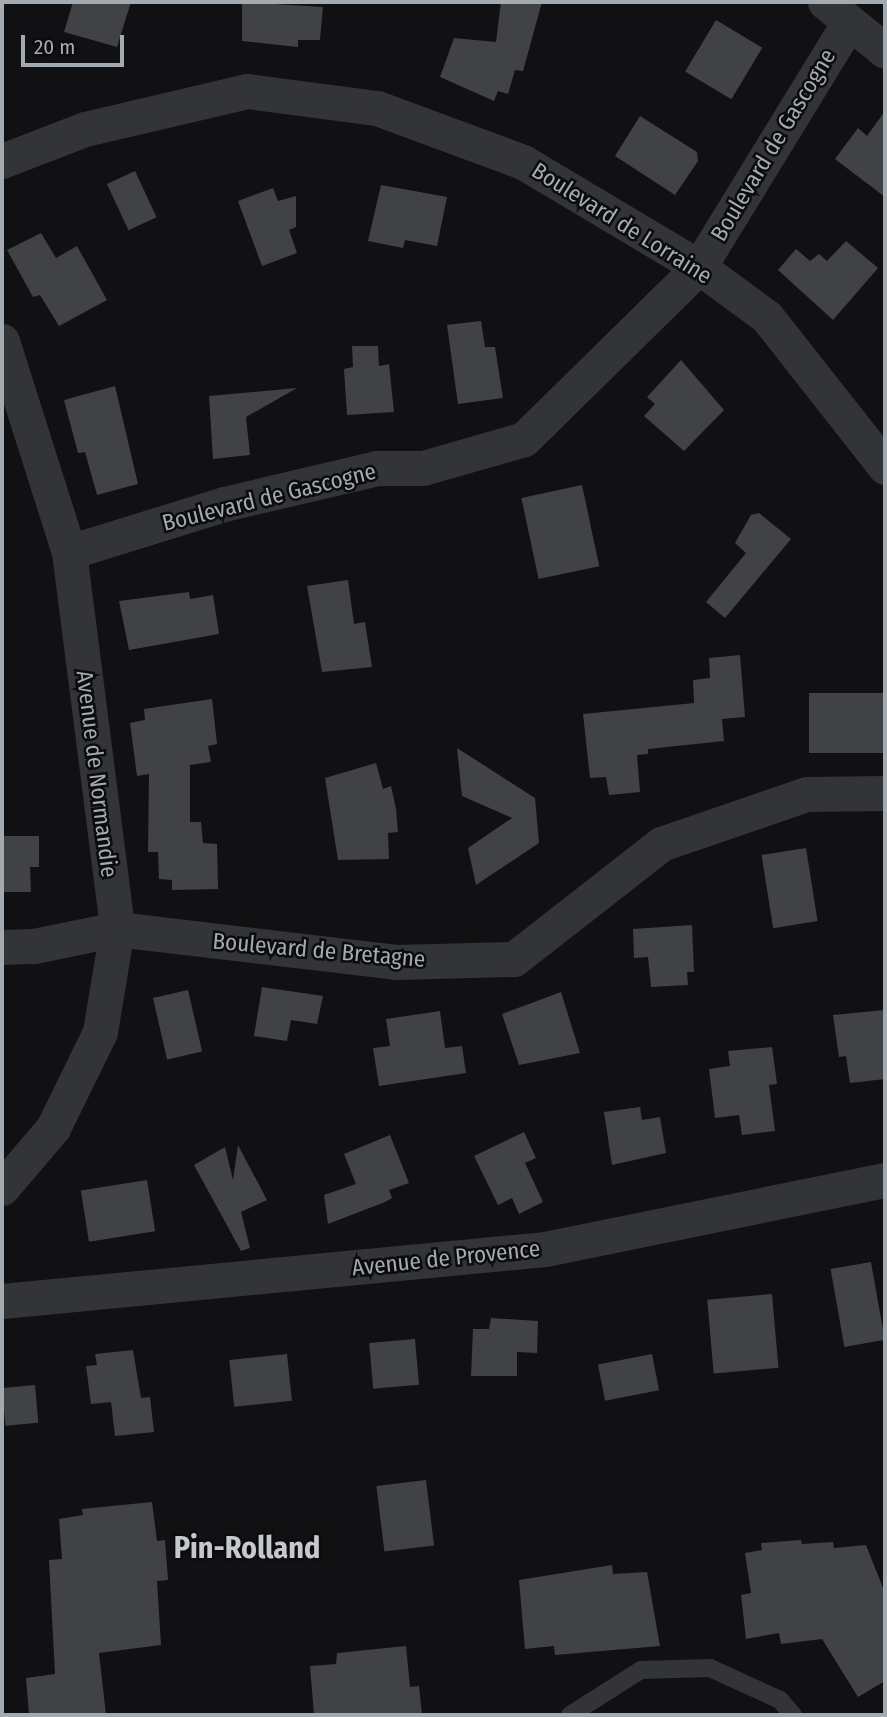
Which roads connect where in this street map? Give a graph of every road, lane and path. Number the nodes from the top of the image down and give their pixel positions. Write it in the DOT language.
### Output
graph roads {
  1 [pos="837,12"];
  2 [pos="885,51"];
  3 [pos="2,161"];
  4 [pos="699,267"];
  5 [pos="2,341"];
  6 [pos="885,467"];
  7 [pos="69,552"];
  8 [pos="885,793"];
  9 [pos="117,929"];
  10 [pos="2,947"];
  11 [pos="885,1180"];
  12 [pos="2,1188"];
  13 [pos="2,1301"];
  14 [pos="570,1715"];
  15 [pos="793,1715"];
  1 -- 2 [label="street"];
  1 -- 4 [label="street, Boulevard de Gascogne"];
  3 -- 4 [label="street, Boulevard de Lorraine"];
  4 -- 6 [label="street, Boulevard de Lorraine"];
  4 -- 7 [label="street, Boulevard de Gascogne"];
  5 -- 7 [label="street, Avenue de Normandie"];
  7 -- 9 [label="street, Avenue de Normandie"];
  8 -- 9 [label="street, Boulevard de Bretagne"];
  9 -- 10 [label="street, Boulevard de Bretagne"];
  9 -- 12 [label="street, Avenue de Normandie"];
  11 -- 13 [label="street, Avenue de Provence"];
  14 -- 15 [label="lane"];
}
